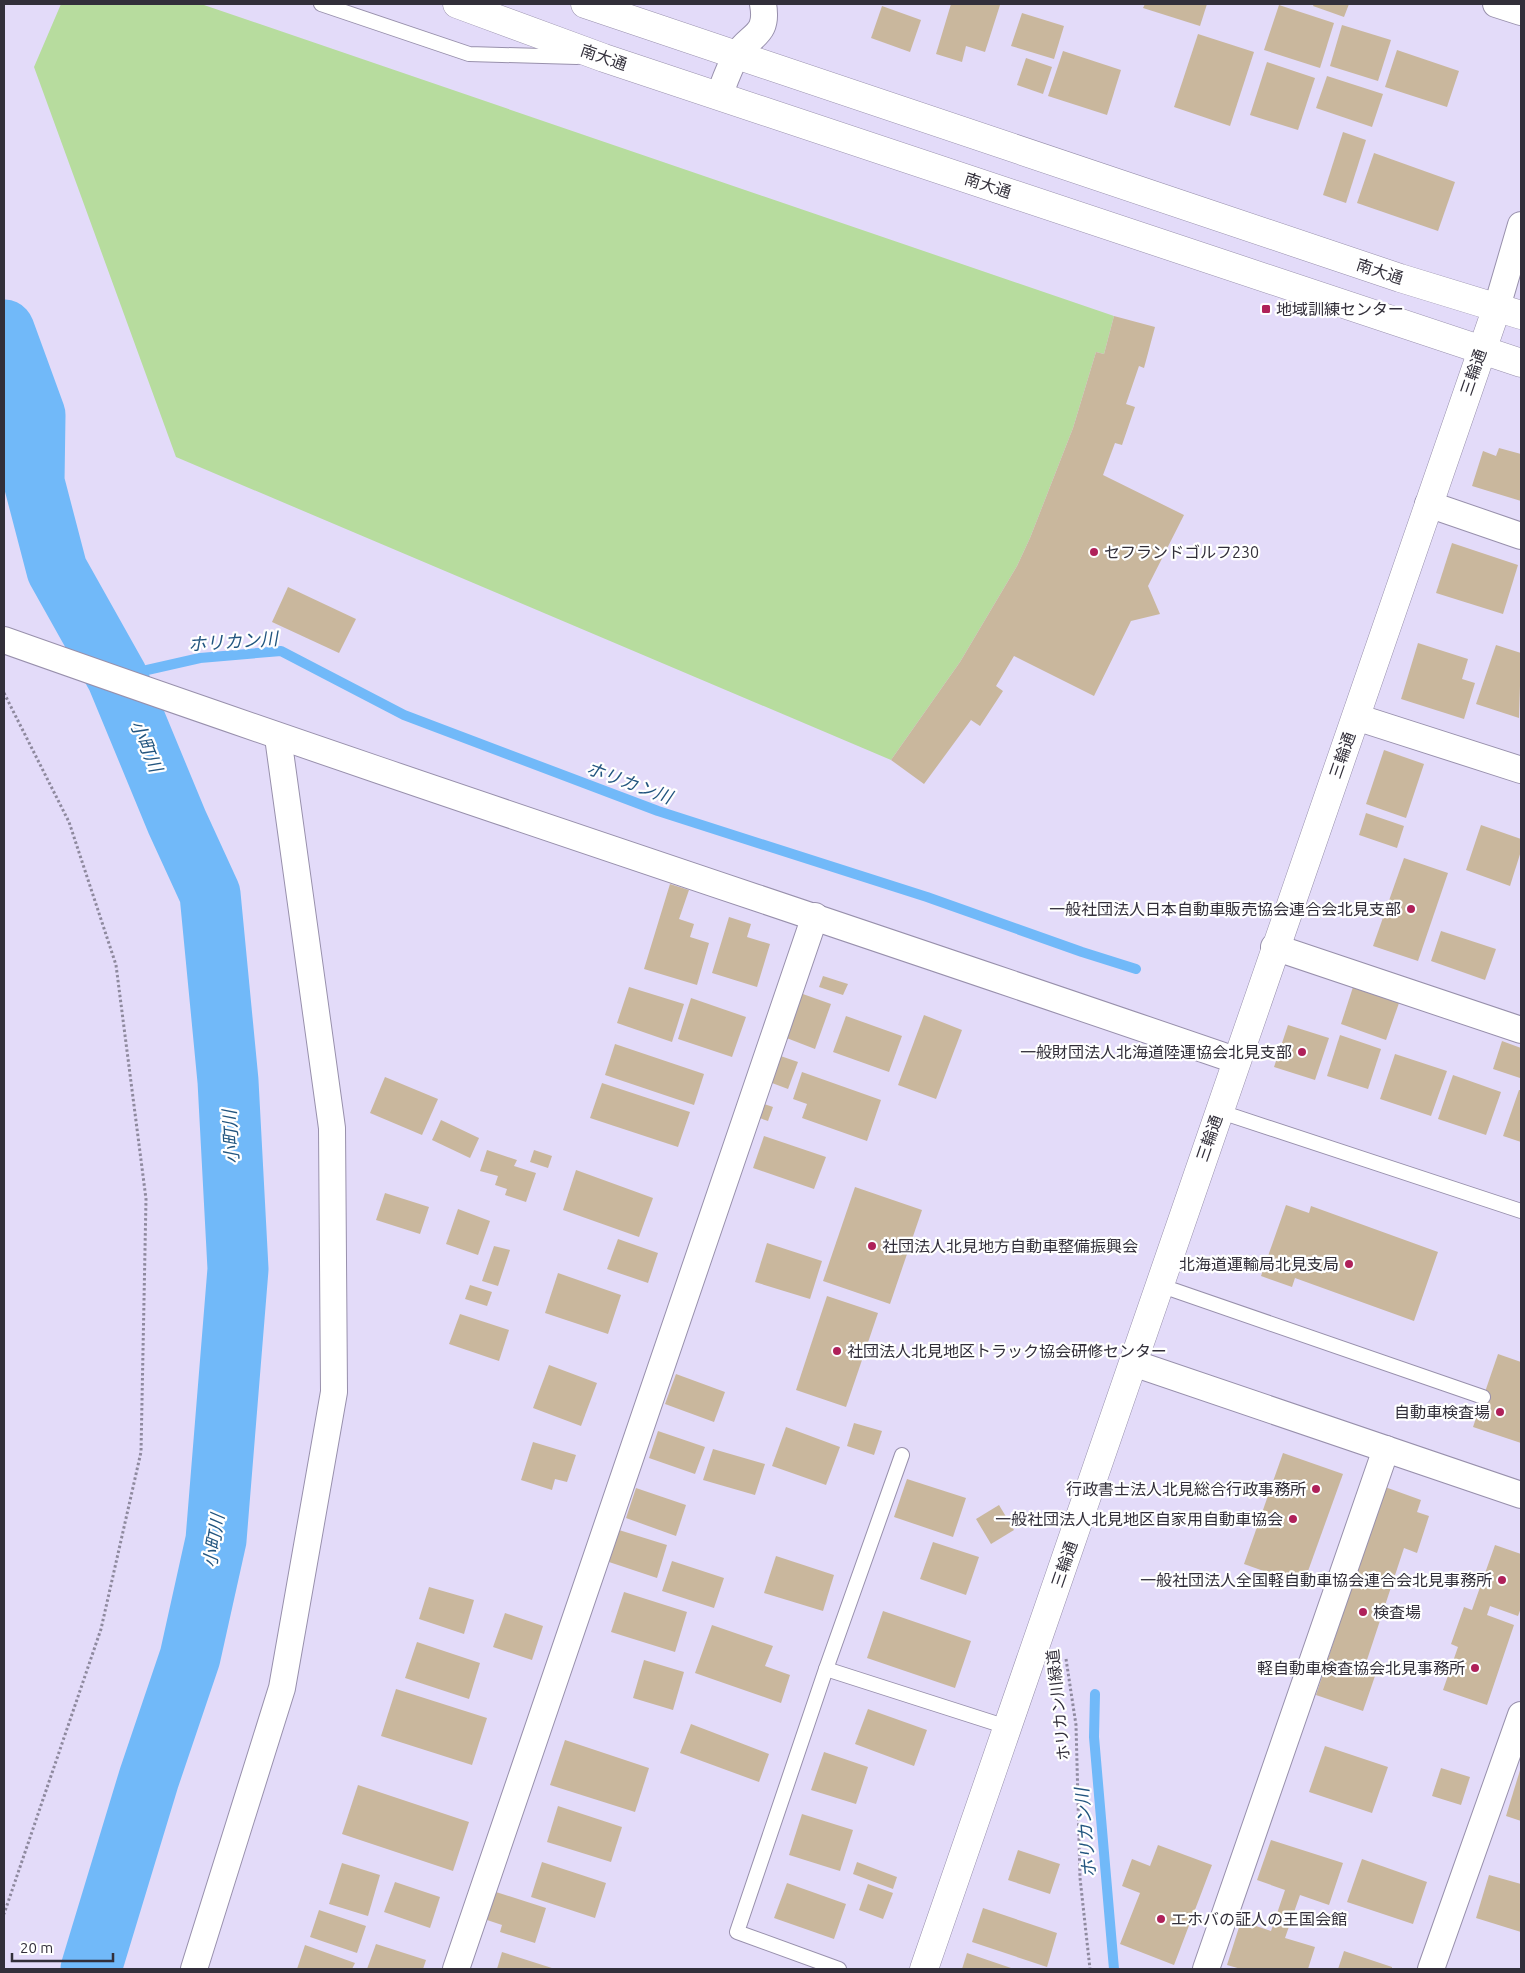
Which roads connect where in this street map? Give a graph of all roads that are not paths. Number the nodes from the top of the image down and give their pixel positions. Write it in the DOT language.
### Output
graph roads {
  1 [pos="321,4"];
  2 [pos="457,4"];
  3 [pos="763,4"];
  4 [pos="1496,4"];
  5 [pos="596,6"];
  6 [pos="1521,12"];
  7 [pos="737,54"];
  8 [pos="604,58"];
  9 [pos="719,96"];
  10 [pos="1521,225"];
  11 [pos="1509,311"];
  12 [pos="1480,349"];
  13 [pos="1521,363"];
  14 [pos="1428,504"];
  15 [pos="1521,536"];
  16 [pos="4,640"];
  17 [pos="1356,717"];
  18 [pos="278,737"];
  19 [pos="1521,770"];
  20 [pos="815,916"];
  21 [pos="1274,947"];
  22 [pos="1521,1030"];
  23 [pos="1235,1060"];
  24 [pos="1218,1110"];
  25 [pos="1521,1211"];
  26 [pos="1159,1285"];
  27 [pos="1133,1363"];
  28 [pos="1483,1397"];
  29 [pos="1386,1449"];
  30 [pos="902,1455"];
  31 [pos="1521,1495"];
  32 [pos="826,1669"];
  33 [pos="1521,1715"];
  34 [pos="1008,1727"];
  35 [pos="194,1969"];
  36 [pos="456,1969"];
  37 [pos="839,1969"];
  38 [pos="924,1969"];
  39 [pos="1206,1969"];
  40 [pos="1431,1969"];
  1 -- 8 [label="lane"];
  2 -- 8 [label="street, 南大通"];
  3 -- 7 [label="street"];
  4 -- 6 [label="street"];
  5 -- 7 [label="street, 南大通"];
  7 -- 9 [label="street"];
  7 -- 11 [label="street, 南大通"];
  8 -- 9 [label="street, 南大通"];
  9 -- 12 [label="street, 南大通"];
  10 -- 11 [label="street"];
  11 -- 12 [label="street, 三輪通"];
  12 -- 13 [label="street, 南大通"];
  12 -- 14 [label="street, 三輪通"];
  14 -- 15 [label="street"];
  14 -- 17 [label="street, 三輪通"];
  16 -- 18 [label="street"];
  17 -- 19 [label="street"];
  17 -- 21 [label="street, 三輪通"];
  18 -- 20 [label="street"];
  18 -- 35 [label="street"];
  20 -- 23 [label="street"];
  20 -- 36 [label="street"];
  21 -- 22 [label="street"];
  21 -- 23 [label="street, 三輪通"];
  23 -- 24 [label="street, 三輪通"];
  24 -- 25 [label="lane"];
  24 -- 26 [label="street, 三輪通"];
  26 -- 27 [label="street, 三輪通"];
  26 -- 28 [label="lane"];
  27 -- 29 [label="street"];
  27 -- 34 [label="street, 三輪通"];
  29 -- 31 [label="street"];
  29 -- 39 [label="street"];
  30 -- 32 [label="lane"];
  32 -- 34 [label="lane"];
  32 -- 37 [label="lane"];
  33 -- 40 [label="street"];
  34 -- 38 [label="street, 三輪通"];
}
